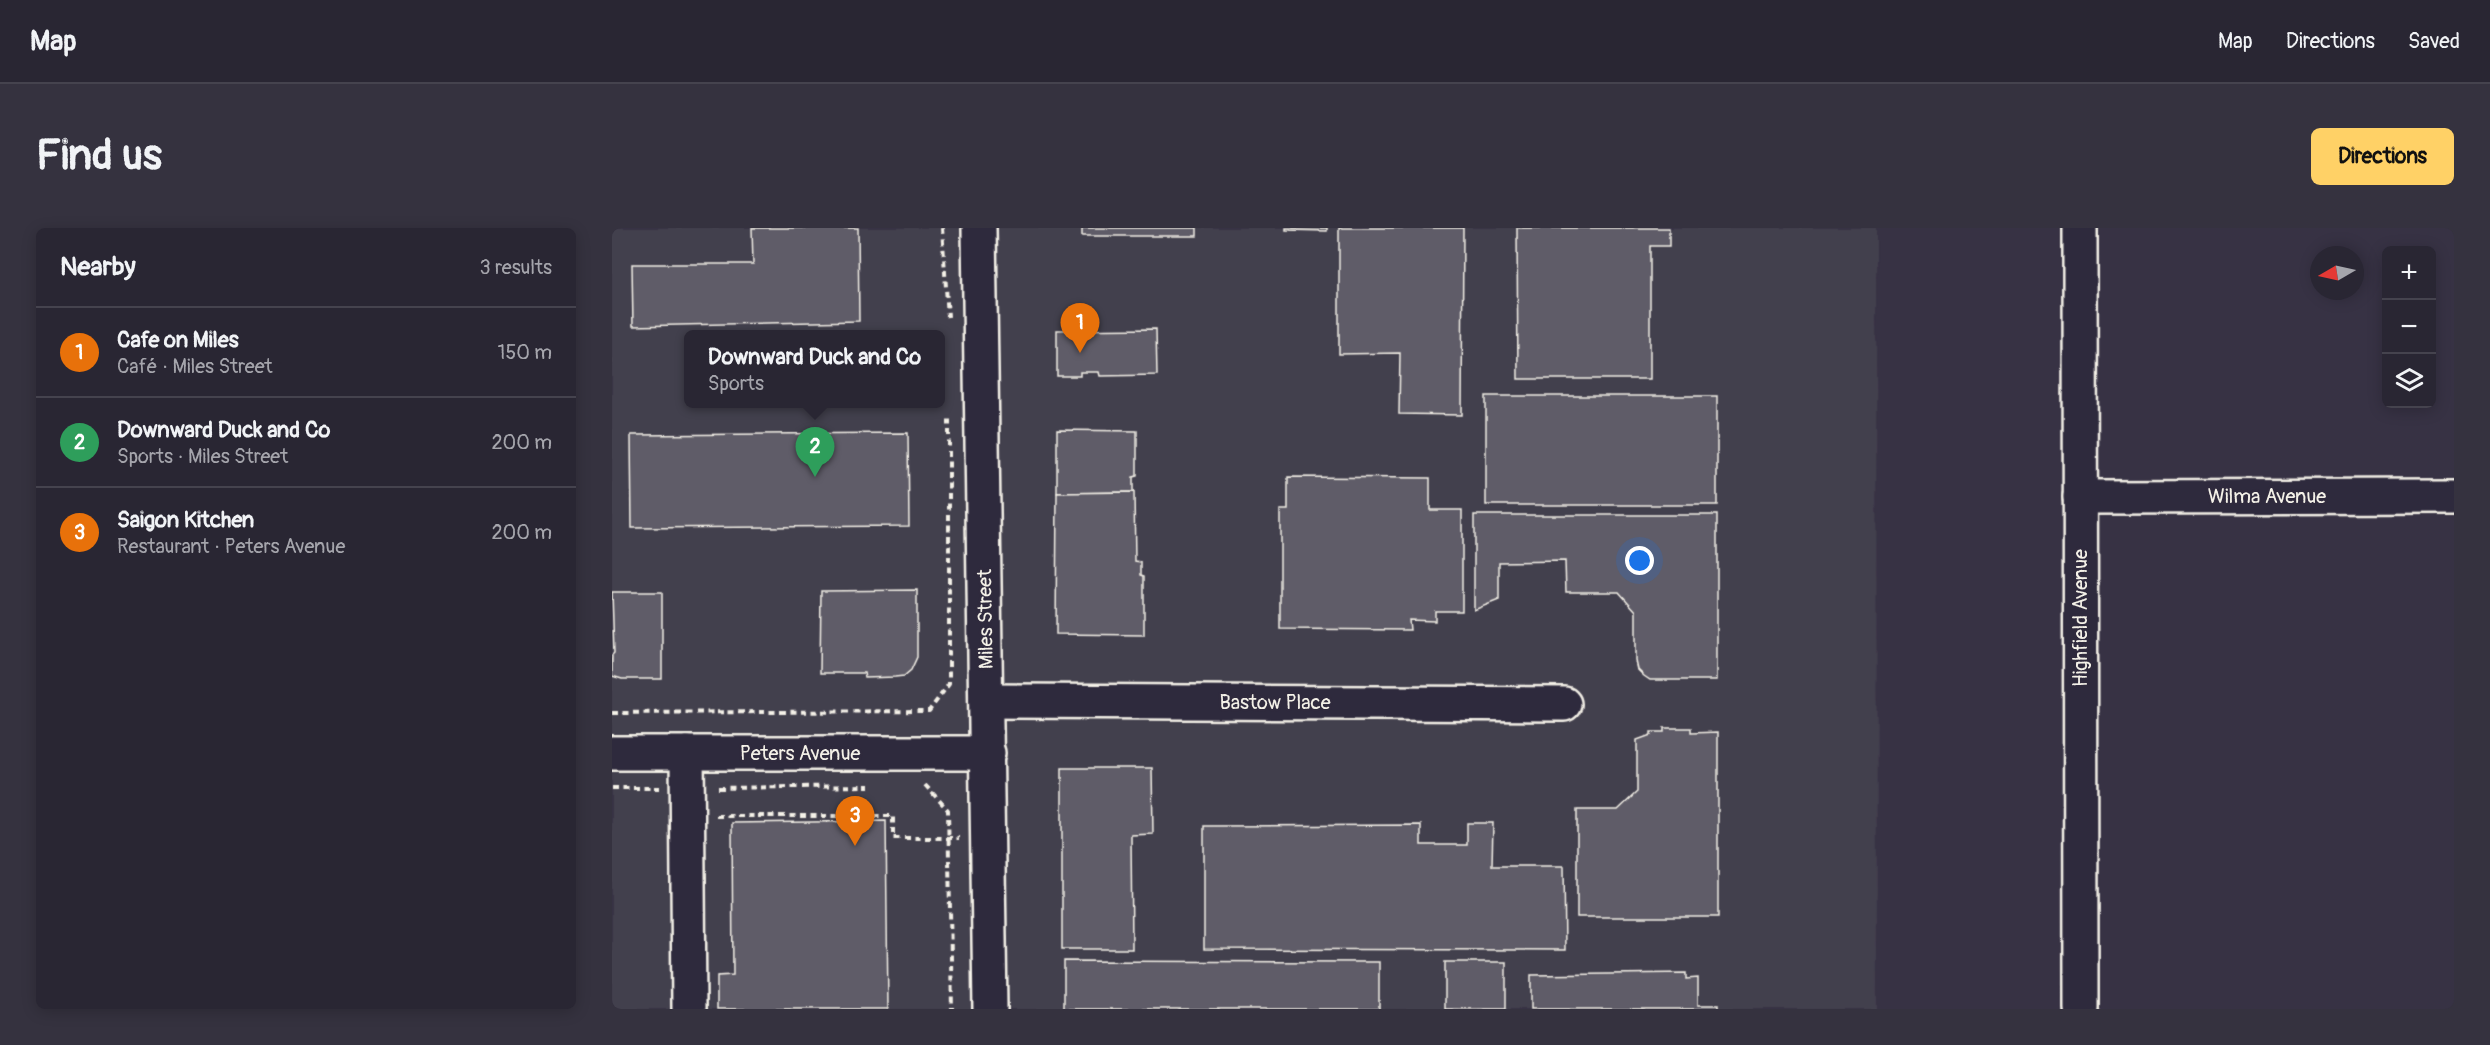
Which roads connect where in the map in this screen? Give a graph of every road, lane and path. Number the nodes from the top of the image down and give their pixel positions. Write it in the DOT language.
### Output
graph roads {
  1 [pos="942,228"];
  2 [pos="979,228"];
  3 [pos="2080,228"];
  4 [pos="948,319"];
  5 [pos="949,406"];
  6 [pos="2454,496"];
  7 [pos="2080,497"];
  8 [pos="986,701"];
  9 [pos="1564,704"];
  10 [pos="612,713"];
  11 [pos="612,753"];
  12 [pos="687,753"];
  13 [pos="988,753"];
  14 [pos="916,785"];
  15 [pos="870,786"];
  16 [pos="612,788"];
  17 [pos="687,788"];
  18 [pos="709,816"];
  19 [pos="989,837"];
  20 [pos="949,838"];
  21 [pos="689,1009"];
  22 [pos="952,1009"];
  23 [pos="990,1009"];
  24 [pos="2081,1009"];
  1 -- 4 [label="path"];
  2 -- 8 [label="street, Miles Street"];
  3 -- 7 [label="street, Highfield Avenue"];
  5 -- 10 [label="path"];
  6 -- 7 [label="street, Wilma Avenue"];
  7 -- 24 [label="street, Highfield Avenue"];
  8 -- 9 [label="street, Bastow Place"];
  8 -- 13 [label="street, Miles Street"];
  11 -- 12 [label="street, Peters Avenue"];
  12 -- 13 [label="street, Peters Avenue"];
  12 -- 17 [label="street"];
  13 -- 19 [label="street, Miles Street"];
  14 -- 20 [label="path"];
  15 -- 17 [label="path"];
  16 -- 17 [label="path"];
  17 -- 21 [label="street"];
  18 -- 20 [label="path"];
  19 -- 20 [label="path"];
  19 -- 23 [label="street, Miles Street"];
  20 -- 22 [label="path"];
}
